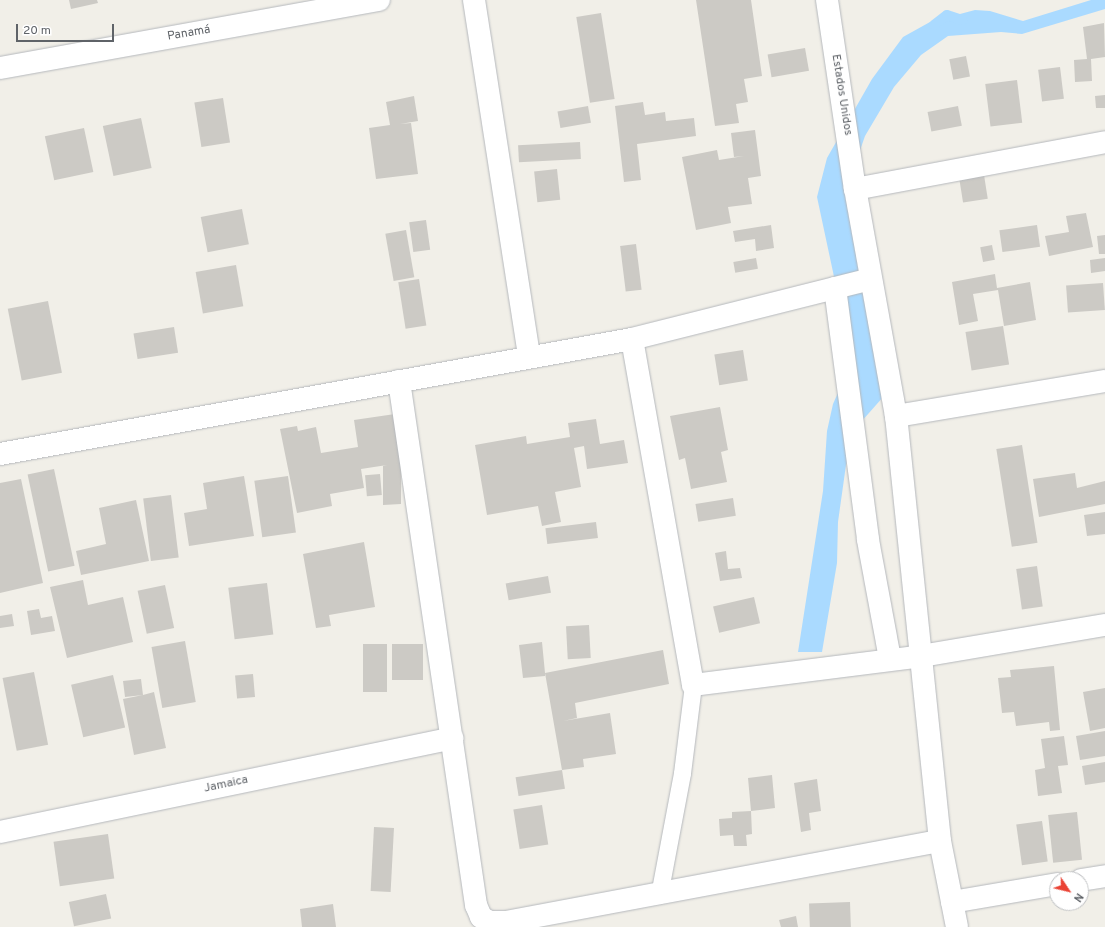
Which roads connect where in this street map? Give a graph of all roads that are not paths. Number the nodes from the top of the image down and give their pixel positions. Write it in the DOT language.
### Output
graph roads {
  1 [pos="379,0"];
  2 [pos="474,0"];
  3 [pos="827,0"];
  4 [pos="0,68"];
  5 [pos="1105,142"];
  6 [pos="855,189"];
  7 [pos="871,279"];
  8 [pos="835,288"];
  9 [pos="632,339"];
  10 [pos="529,357"];
  11 [pos="1105,380"];
  12 [pos="399,381"];
  13 [pos="896,416"];
  14 [pos="0,454"];
  15 [pos="1105,625"];
  16 [pos="921,656"];
  17 [pos="890,659"];
  18 [pos="693,685"];
  19 [pos="452,738"];
  20 [pos="0,832"];
  21 [pos="940,841"];
  22 [pos="1105,876"];
  23 [pos="1089,879"];
  24 [pos="1049,885"];
  25 [pos="659,896"];
  26 [pos="952,902"];
  27 [pos="557,920"];
  28 [pos="957,927"];
  1 -- 4 [label="street, Panamá"];
  2 -- 10 [label="street"];
  3 -- 6 [label="street, Estados Unidos"];
  5 -- 6 [label="street"];
  6 -- 7 [label="street, Estados Unidos"];
  7 -- 8 [label="street"];
  7 -- 13 [label="street, Estados Unidos"];
  8 -- 9 [label="street"];
  8 -- 17 [label="street"];
  9 -- 10 [label="street"];
  9 -- 18 [label="street"];
  10 -- 12 [label="street"];
  11 -- 13 [label="street"];
  12 -- 14 [label="street"];
  12 -- 19 [label="street"];
  13 -- 16 [label="street, Estados Unidos"];
  15 -- 16 [label="street"];
  16 -- 17 [label="street"];
  16 -- 21 [label="street, Estados Unidos"];
  17 -- 18 [label="street"];
  18 -- 25 [label="lane"];
  19 -- 20 [label="street, Jamaica"];
  19 -- 27 [label="street"];
  21 -- 25 [label="street"];
  21 -- 26 [label="street, Estados Unidos"];
  22 -- 23 [label="street"];
  24 -- 26 [label="street"];
  25 -- 27 [label="street"];
  26 -- 28 [label="street, Estados Unidos"];
}
